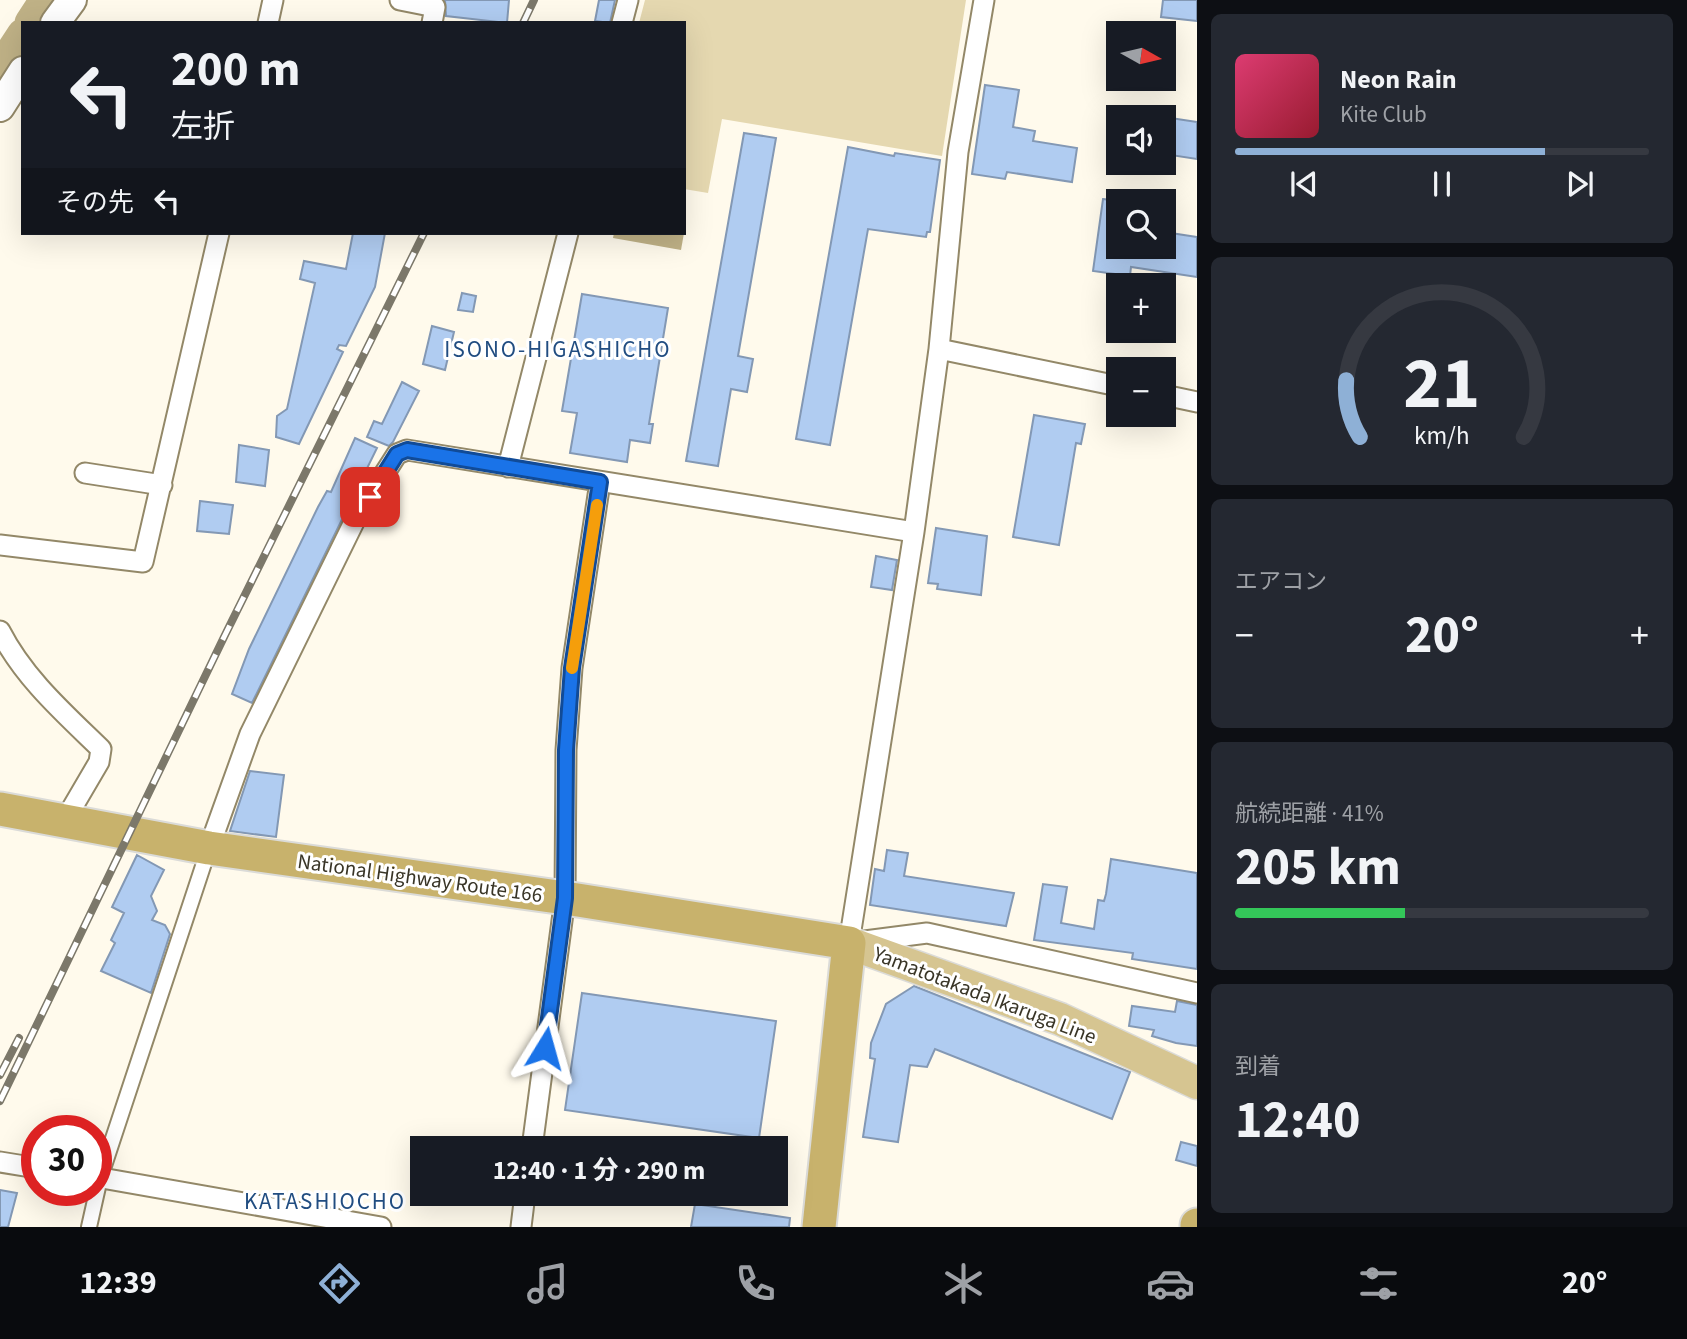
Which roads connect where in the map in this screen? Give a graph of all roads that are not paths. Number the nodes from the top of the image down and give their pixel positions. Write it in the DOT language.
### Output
graph roads {
  1 [pos="273,0"];
  2 [pos="400,0"];
  3 [pos="628,0"];
  4 [pos="984,0"];
  5 [pos="268,21"];
  6 [pos="432,21"];
  7 [pos="623,21"];
  8 [pos="21,74"];
  9 [pos="2,98"];
  10 [pos="219,235"];
  11 [pos="567,235"];
  12 [pos="939,349"];
  13 [pos="1106,384"];
  14 [pos="1176,397"];
  15 [pos="1197,401"];
  16 [pos="508,467"];
  17 [pos="85,473"];
  18 [pos="600,482"];
  19 [pos="162,485"];
  20 [pos="914,532"];
  21 [pos="0,545"];
  22 [pos="0,631"];
  23 [pos="0,809"];
  24 [pos="65,820"];
  25 [pos="209,848"];
  26 [pos="565,898"];
  27 [pos="849,943"];
  28 [pos="1197,993"];
  29 [pos="1197,1083"];
  30 [pos="112,1136"];
  31 [pos="533,1136"];
  32 [pos="0,1162"];
  33 [pos="21,1165"];
  34 [pos="112,1181"];
  35 [pos="93,1206"];
  36 [pos="524,1206"];
  37 [pos="278,1219"];
  38 [pos="89,1227"];
  39 [pos="381,1227"];
  40 [pos="521,1227"];
  41 [pos="819,1227"];
  1 -- 5 [label="street"];
  2 -- 6 [label="street"];
  3 -- 7 [label="street"];
  4 -- 12 [label="street"];
  8 -- 9 [label="main road"];
  10 -- 19 [label="street"];
  11 -- 16 [label="street"];
  12 -- 13 [label="street"];
  12 -- 20 [label="street"];
  14 -- 15 [label="street"];
  16 -- 18 [label="street"];
  16 -- 25 [label="street"];
  17 -- 19 [label="street"];
  18 -- 20 [label="street"];
  18 -- 26 [label="street"];
  19 -- 21 [label="street"];
  20 -- 27 [label="street"];
  22 -- 24 [label="street"];
  23 -- 24 [label="highway, National Highway Route 166"];
  24 -- 25 [label="highway, National Highway Route 166"];
  25 -- 26 [label="highway, National Highway Route 166"];
  25 -- 30 [label="street"];
  26 -- 27 [label="highway, National Highway Route 166"];
  26 -- 31 [label="street"];
  27 -- 28 [label="street"];
  27 -- 29 [label="main road, Yamatotakada Ikaruga Line"];
  27 -- 41 [label="highway"];
  32 -- 33 [label="street"];
  34 -- 37 [label="street"];
  35 -- 38 [label="street"];
  36 -- 40 [label="street"];
  37 -- 39 [label="street"];
}
